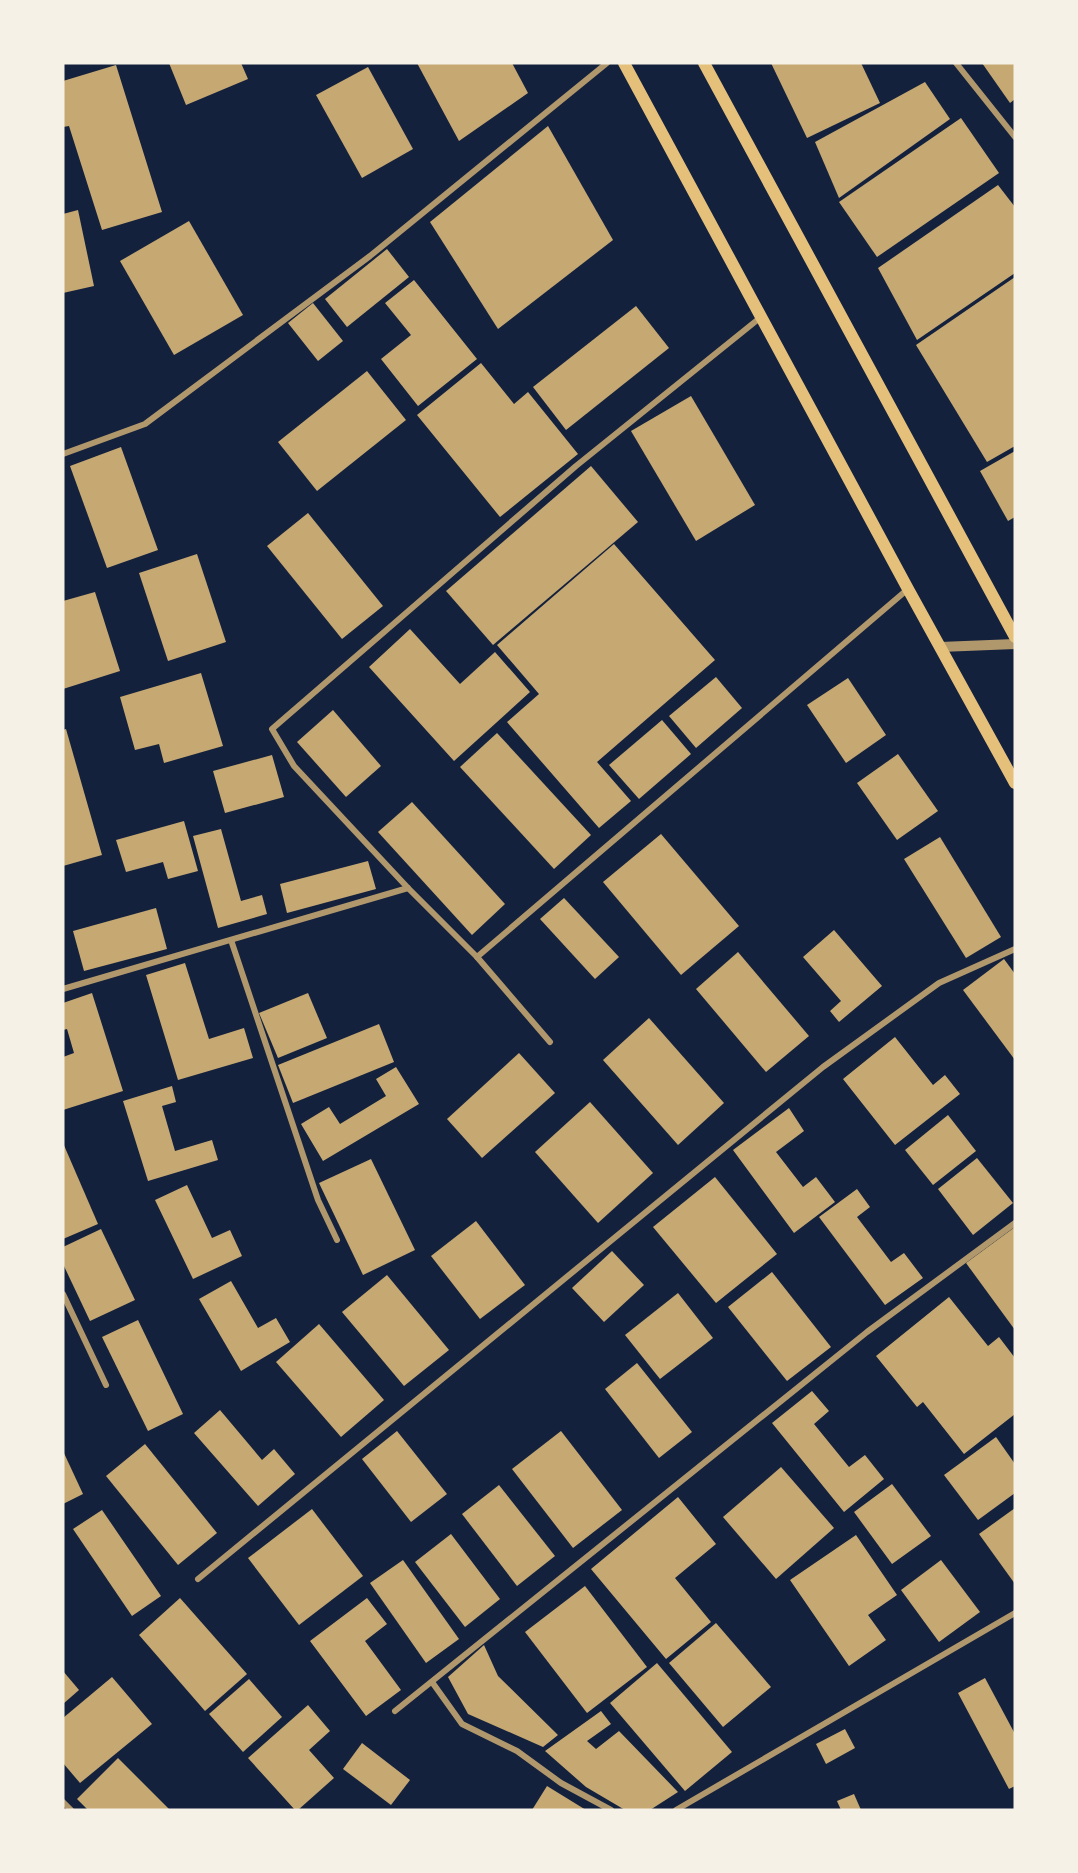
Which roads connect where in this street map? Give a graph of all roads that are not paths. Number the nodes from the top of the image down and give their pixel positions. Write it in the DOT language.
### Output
graph roads {
  1 [pos="607,63"];
  2 [pos="624,63"];
  3 [pos="704,63"];
  4 [pos="956,63"];
  5 [pos="1015,138"];
  6 [pos="761,317"];
  7 [pos="63,454"];
  8 [pos="908,589"];
  9 [pos="1015,637"];
  10 [pos="1015,644"];
  11 [pos="940,647"];
  12 [pos="1015,783"];
  13 [pos="408,888"];
  14 [pos="231,940"];
  15 [pos="1015,949"];
  16 [pos="477,957"];
  17 [pos="63,989"];
  18 [pos="550,1042"];
  19 [pos="1015,1223"];
  20 [pos="337,1240"];
  21 [pos="63,1294"];
  22 [pos="106,1385"];
  23 [pos="198,1579"];
  24 [pos="1015,1613"];
  25 [pos="432,1682"];
  26 [pos="395,1711"];
  27 [pos="63,1802"];
  28 [pos="71,1810"];
  29 [pos="611,1810"];
  30 [pos="676,1810"];
  1 -- 7 [label="street"];
  2 -- 6 [label="main road"];
  3 -- 9 [label="main road"];
  4 -- 5 [label="street"];
  6 -- 8 [label="main road"];
  6 -- 13 [label="street"];
  8 -- 11 [label="main road"];
  8 -- 16 [label="street"];
  10 -- 11 [label="street"];
  11 -- 12 [label="main road"];
  13 -- 14 [label="street"];
  13 -- 16 [label="street"];
  14 -- 17 [label="street"];
  14 -- 20 [label="street"];
  15 -- 23 [label="street"];
  16 -- 18 [label="street"];
  19 -- 25 [label="street"];
  21 -- 22 [label="street"];
  24 -- 30 [label="street"];
  25 -- 26 [label="street"];
  25 -- 29 [label="street"];
  27 -- 28 [label="street"];
}
